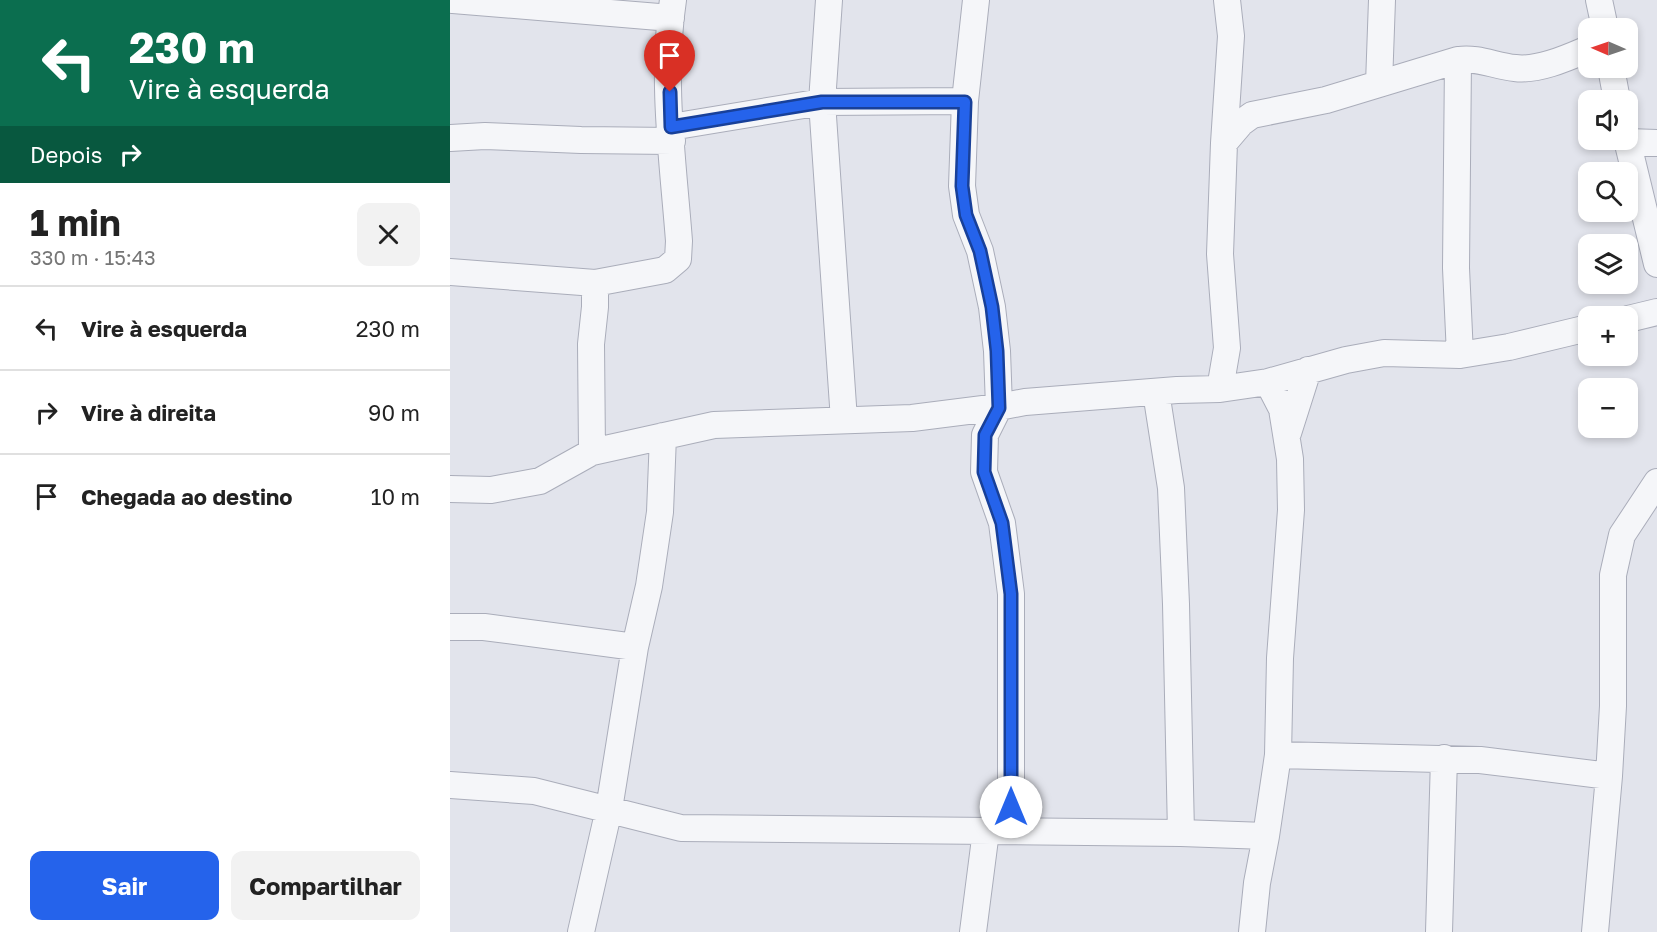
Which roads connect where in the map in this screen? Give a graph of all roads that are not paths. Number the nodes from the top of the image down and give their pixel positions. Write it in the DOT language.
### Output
graph roads {
  1 [pos="453,0"];
  2 [pos="829,0"];
  3 [pos="976,0"];
  4 [pos="1227,0"];
  5 [pos="1382,0"];
  6 [pos="1599,0"];
  7 [pos="672,9"];
  8 [pos="1603,18"];
  9 [pos="1578,52"];
  10 [pos="1458,60"];
  11 [pos="1379,84"];
  12 [pos="822,102"];
  13 [pos="965,102"];
  14 [pos="671,134"];
  15 [pos="450,138"];
  16 [pos="1638,142"];
  17 [pos="1224,143"];
  18 [pos="1657,143"];
  19 [pos="1629,150"];
  20 [pos="1657,264"];
  21 [pos="450,272"];
  22 [pos="595,283"];
  23 [pos="1657,312"];
  24 [pos="1638,317"];
  25 [pos="1578,330"];
  26 [pos="1460,355"];
  27 [pos="1308,370"];
  28 [pos="1268,381"];
  29 [pos="1220,389"];
  30 [pos="1156,392"];
  31 [pos="999,408"];
  32 [pos="844,420"];
  33 [pos="663,436"];
  34 [pos="1287,436"];
  35 [pos="592,452"];
  36 [pos="1657,482"];
  37 [pos="450,489"];
  38 [pos="1647,512"];
  39 [pos="450,627"];
  40 [pos="635,647"];
  41 [pos="1278,755"];
  42 [pos="1444,758"];
  43 [pos="1609,776"];
  44 [pos="450,785"];
  45 [pos="609,809"];
  46 [pos="986,831"];
  47 [pos="1011,831"];
  48 [pos="1181,833"];
  49 [pos="1266,836"];
  50 [pos="581,932"];
  51 [pos="973,932"];
  52 [pos="1252,932"];
  53 [pos="1440,932"];
  54 [pos="1595,932"];
  1 -- 7 [label="street"];
  2 -- 12 [label="street"];
  3 -- 13 [label="street"];
  4 -- 17 [label="street"];
  5 -- 11 [label="street"];
  6 -- 8 [label="street"];
  7 -- 14 [label="street"];
  9 -- 10 [label="street"];
  10 -- 11 [label="street"];
  10 -- 26 [label="street"];
  11 -- 17 [label="street"];
  12 -- 13 [label="street"];
  12 -- 14 [label="street"];
  12 -- 32 [label="street"];
  13 -- 31 [label="street"];
  14 -- 15 [label="street"];
  14 -- 22 [label="street"];
  16 -- 18 [label="street"];
  17 -- 29 [label="street"];
  19 -- 20 [label="street"];
  21 -- 22 [label="street"];
  22 -- 35 [label="street"];
  23 -- 24 [label="street"];
  25 -- 26 [label="street"];
  26 -- 27 [label="street"];
  27 -- 28 [label="street"];
  27 -- 34 [label="street"];
  28 -- 29 [label="street"];
  28 -- 34 [label="street"];
  29 -- 30 [label="street"];
  30 -- 31 [label="street"];
  30 -- 48 [label="street"];
  31 -- 32 [label="street"];
  31 -- 47 [label="street"];
  32 -- 33 [label="street"];
  33 -- 35 [label="street"];
  33 -- 40 [label="street"];
  34 -- 41 [label="street"];
  35 -- 37 [label="street"];
  36 -- 38 [label="street"];
  38 -- 43 [label="street"];
  39 -- 40 [label="street"];
  40 -- 45 [label="street"];
  41 -- 42 [label="street"];
  41 -- 49 [label="street"];
  42 -- 43 [label="street"];
  42 -- 53 [label="street"];
  43 -- 54 [label="street"];
  44 -- 45 [label="street"];
  45 -- 46 [label="street"];
  45 -- 50 [label="street"];
  46 -- 47 [label="street"];
  46 -- 51 [label="street"];
  47 -- 48 [label="street"];
  48 -- 49 [label="street"];
  49 -- 52 [label="street"];
}
